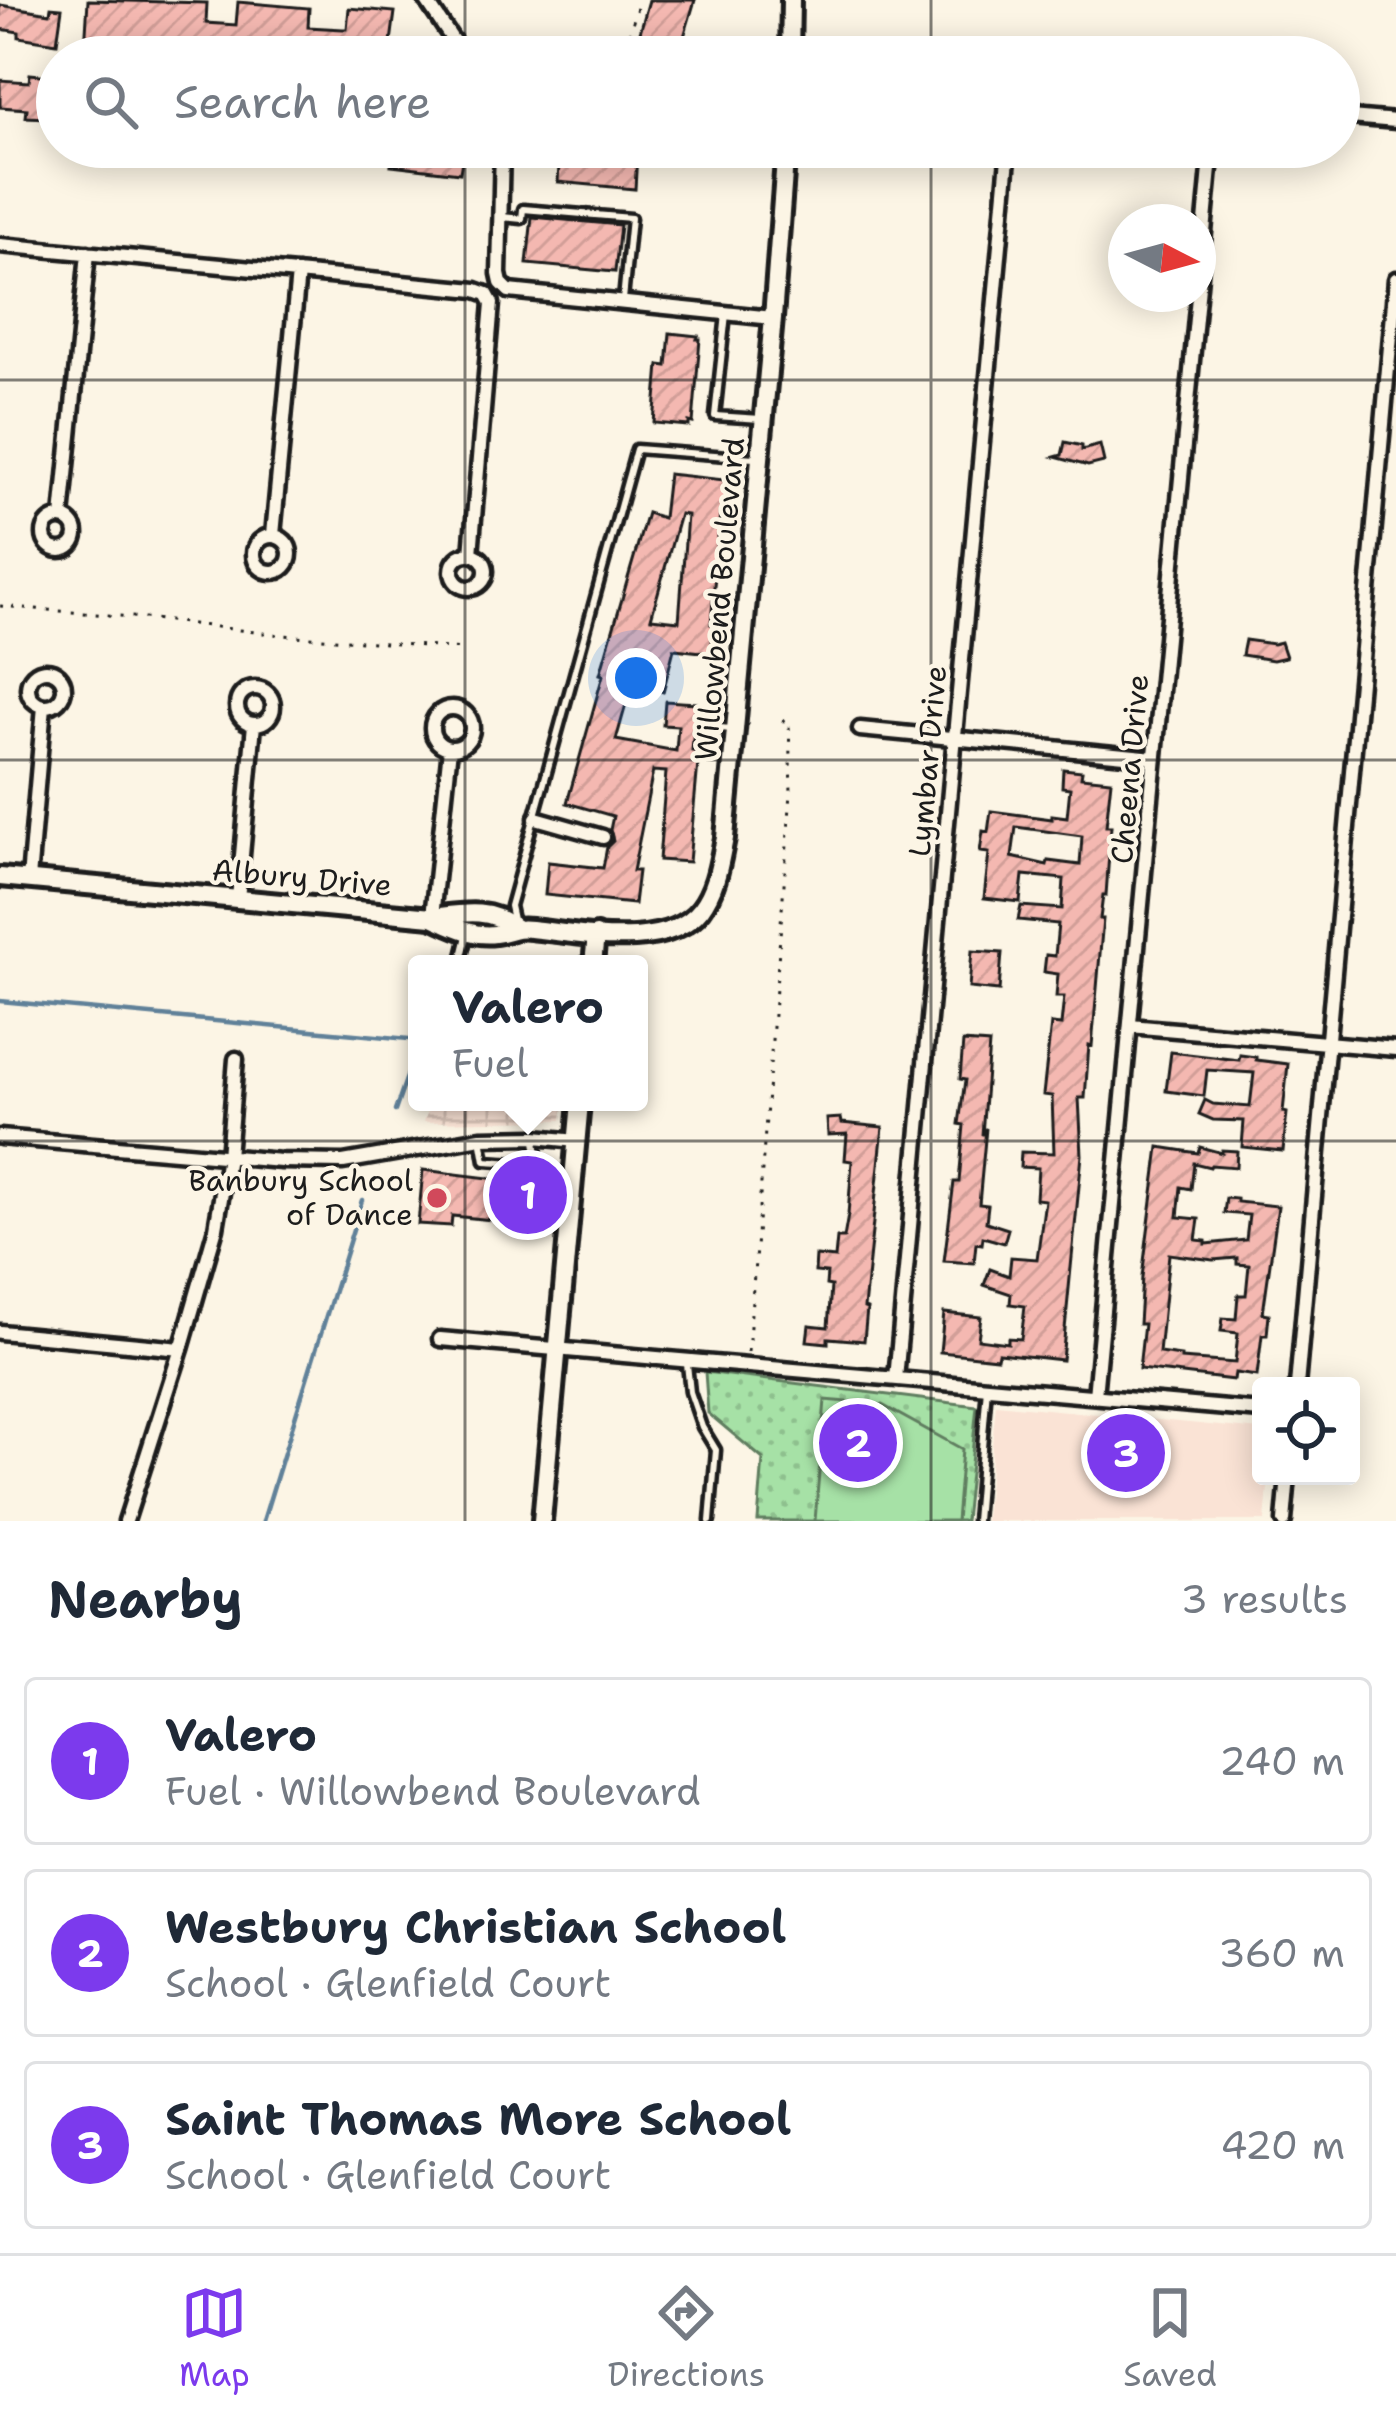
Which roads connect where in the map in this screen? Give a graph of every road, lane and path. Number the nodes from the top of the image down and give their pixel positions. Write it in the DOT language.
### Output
graph roads {
  1 [pos="426,0"];
  2 [pos="639,0"];
  3 [pos="790,0"];
  4 [pos="450,36"];
  5 [pos="629,36"];
  6 [pos="790,36"];
  7 [pos="1360,118"];
  8 [pos="1396,121"];
  9 [pos="502,168"];
  10 [pos="784,168"];
  11 [pos="1008,168"];
  12 [pos="1210,168"];
  13 [pos="501,217"];
  14 [pos="0,244"];
  15 [pos="88,253"];
  16 [pos="298,273"];
  17 [pos="1396,279"];
  18 [pos="622,304"];
  19 [pos="726,314"];
  20 [pos="773,318"];
  21 [pos="764,419"];
  22 [pos="761,459"];
  23 [pos="62,517"];
  24 [pos="273,536"];
  25 [pos="471,554"];
  26 [pos="0,606"];
  27 [pos="462,649"];
  28 [pos="44,706"];
  29 [pos="780,720"];
  30 [pos="254,724"];
  31 [pos="706,727"];
  32 [pos="860,729"];
  33 [pos="736,730"];
  34 [pos="954,738"];
  35 [pos="450,748"];
  36 [pos="1155,758"];
  37 [pos="536,818"];
  38 [pos="603,837"];
  39 [pos="0,877"];
  40 [pos="29,879"];
  41 [pos="238,899"];
  42 [pos="433,916"];
  43 [pos="514,927"];
  44 [pos="468,933"];
  45 [pos="596,935"];
  46 [pos="462,955"];
  47 [pos="594,955"];
  48 [pos="1130,1027"];
  49 [pos="1327,1043"];
  50 [pos="1396,1049"];
  51 [pos="236,1059"];
  52 [pos="579,1111"];
  53 [pos="0,1137"];
  54 [pos="535,1137"];
  55 [pos="481,1138"];
  56 [pos="577,1141"];
  57 [pos="228,1157"];
  58 [pos="516,1163"];
  59 [pos="539,1166"];
  60 [pos="573,1177"];
  61 [pos="541,1218"];
  62 [pos="569,1220"];
  63 [pos="0,1332"];
  64 [pos="440,1339"];
  65 [pos="181,1349"];
  66 [pos="558,1349"];
  67 [pos="686,1360"];
  68 [pos="746,1366"];
  69 [pos="1298,1377"];
  70 [pos="896,1378"];
  71 [pos="987,1386"];
  72 [pos="1095,1396"];
  73 [pos="1252,1410"];
  74 [pos="1287,1485"];
  75 [pos="127,1521"];
  76 [pos="542,1521"];
  77 [pos="710,1521"];
  78 [pos="976,1521"];
  79 [pos="1284,1521"];
  1 -- 4 [label="street"];
  2 -- 5 [label="path"];
  3 -- 6 [label="street"];
  7 -- 8 [label="street"];
  9 -- 13 [label="street"];
  10 -- 20 [label="street, Willowbend Boulevard"];
  11 -- 34 [label="street, Lymbar Drive"];
  12 -- 36 [label="street, Cheena Drive"];
  13 -- 18 [label="street"];
  13 -- 18 [label="lane"];
  14 -- 15 [label="street"];
  15 -- 16 [label="street"];
  15 -- 23 [label="street"];
  16 -- 24 [label="street"];
  16 -- 25 [label="street"];
  17 -- 49 [label="street"];
  18 -- 19 [label="street"];
  19 -- 20 [label="street"];
  19 -- 21 [label="lane"];
  20 -- 21 [label="street, Willowbend Boulevard"];
  21 -- 22 [label="street, Willowbend Boulevard"];
  22 -- 33 [label="street, Willowbend Boulevard"];
  22 -- 37 [label="lane"];
  26 -- 27 [label="path"];
  28 -- 40 [label="street"];
  29 -- 68 [label="path"];
  30 -- 41 [label="street"];
  31 -- 33 [label="lane"];
  32 -- 34 [label="street"];
  33 -- 45 [label="street, Willowbend Boulevard"];
  34 -- 36 [label="street"];
  34 -- 70 [label="street, Lymbar Drive"];
  35 -- 42 [label="street"];
  36 -- 48 [label="street, Cheena Drive"];
  37 -- 38 [label="street"];
  37 -- 43 [label="lane"];
  39 -- 40 [label="street, Albury Drive"];
  40 -- 41 [label="street, Albury Drive"];
  41 -- 42 [label="street, Albury Drive"];
  42 -- 43 [label="street"];
  42 -- 44 [label="street, Albury Drive"];
  43 -- 44 [label="street"];
  43 -- 45 [label="street"];
  44 -- 46 [label="lane"];
  45 -- 47 [label="street"];
  48 -- 49 [label="street"];
  48 -- 72 [label="street, Cheena Drive"];
  49 -- 50 [label="street"];
  49 -- 69 [label="street"];
  51 -- 57 [label="street"];
  52 -- 56 [label="street"];
  53 -- 57 [label="street"];
  54 -- 55 [label="street"];
  54 -- 56 [label="street"];
  54 -- 59 [label="lane"];
  55 -- 57 [label="street"];
  55 -- 58 [label="lane"];
  56 -- 60 [label="street"];
  57 -- 65 [label="street"];
  58 -- 59 [label="lane"];
  58 -- 61 [label="lane"];
  59 -- 60 [label="lane"];
  59 -- 61 [label="lane"];
  60 -- 62 [label="street"];
  61 -- 62 [label="lane"];
  62 -- 66 [label="street"];
  63 -- 65 [label="street"];
  64 -- 66 [label="street"];
  65 -- 75 [label="street"];
  66 -- 67 [label="street"];
  66 -- 76 [label="street"];
  67 -- 68 [label="street"];
  67 -- 77 [label="lane"];
  68 -- 70 [label="street"];
  70 -- 71 [label="street"];
  71 -- 72 [label="street"];
  71 -- 78 [label="lane"];
  72 -- 73 [label="street"];
  74 -- 79 [label="street"];
}
